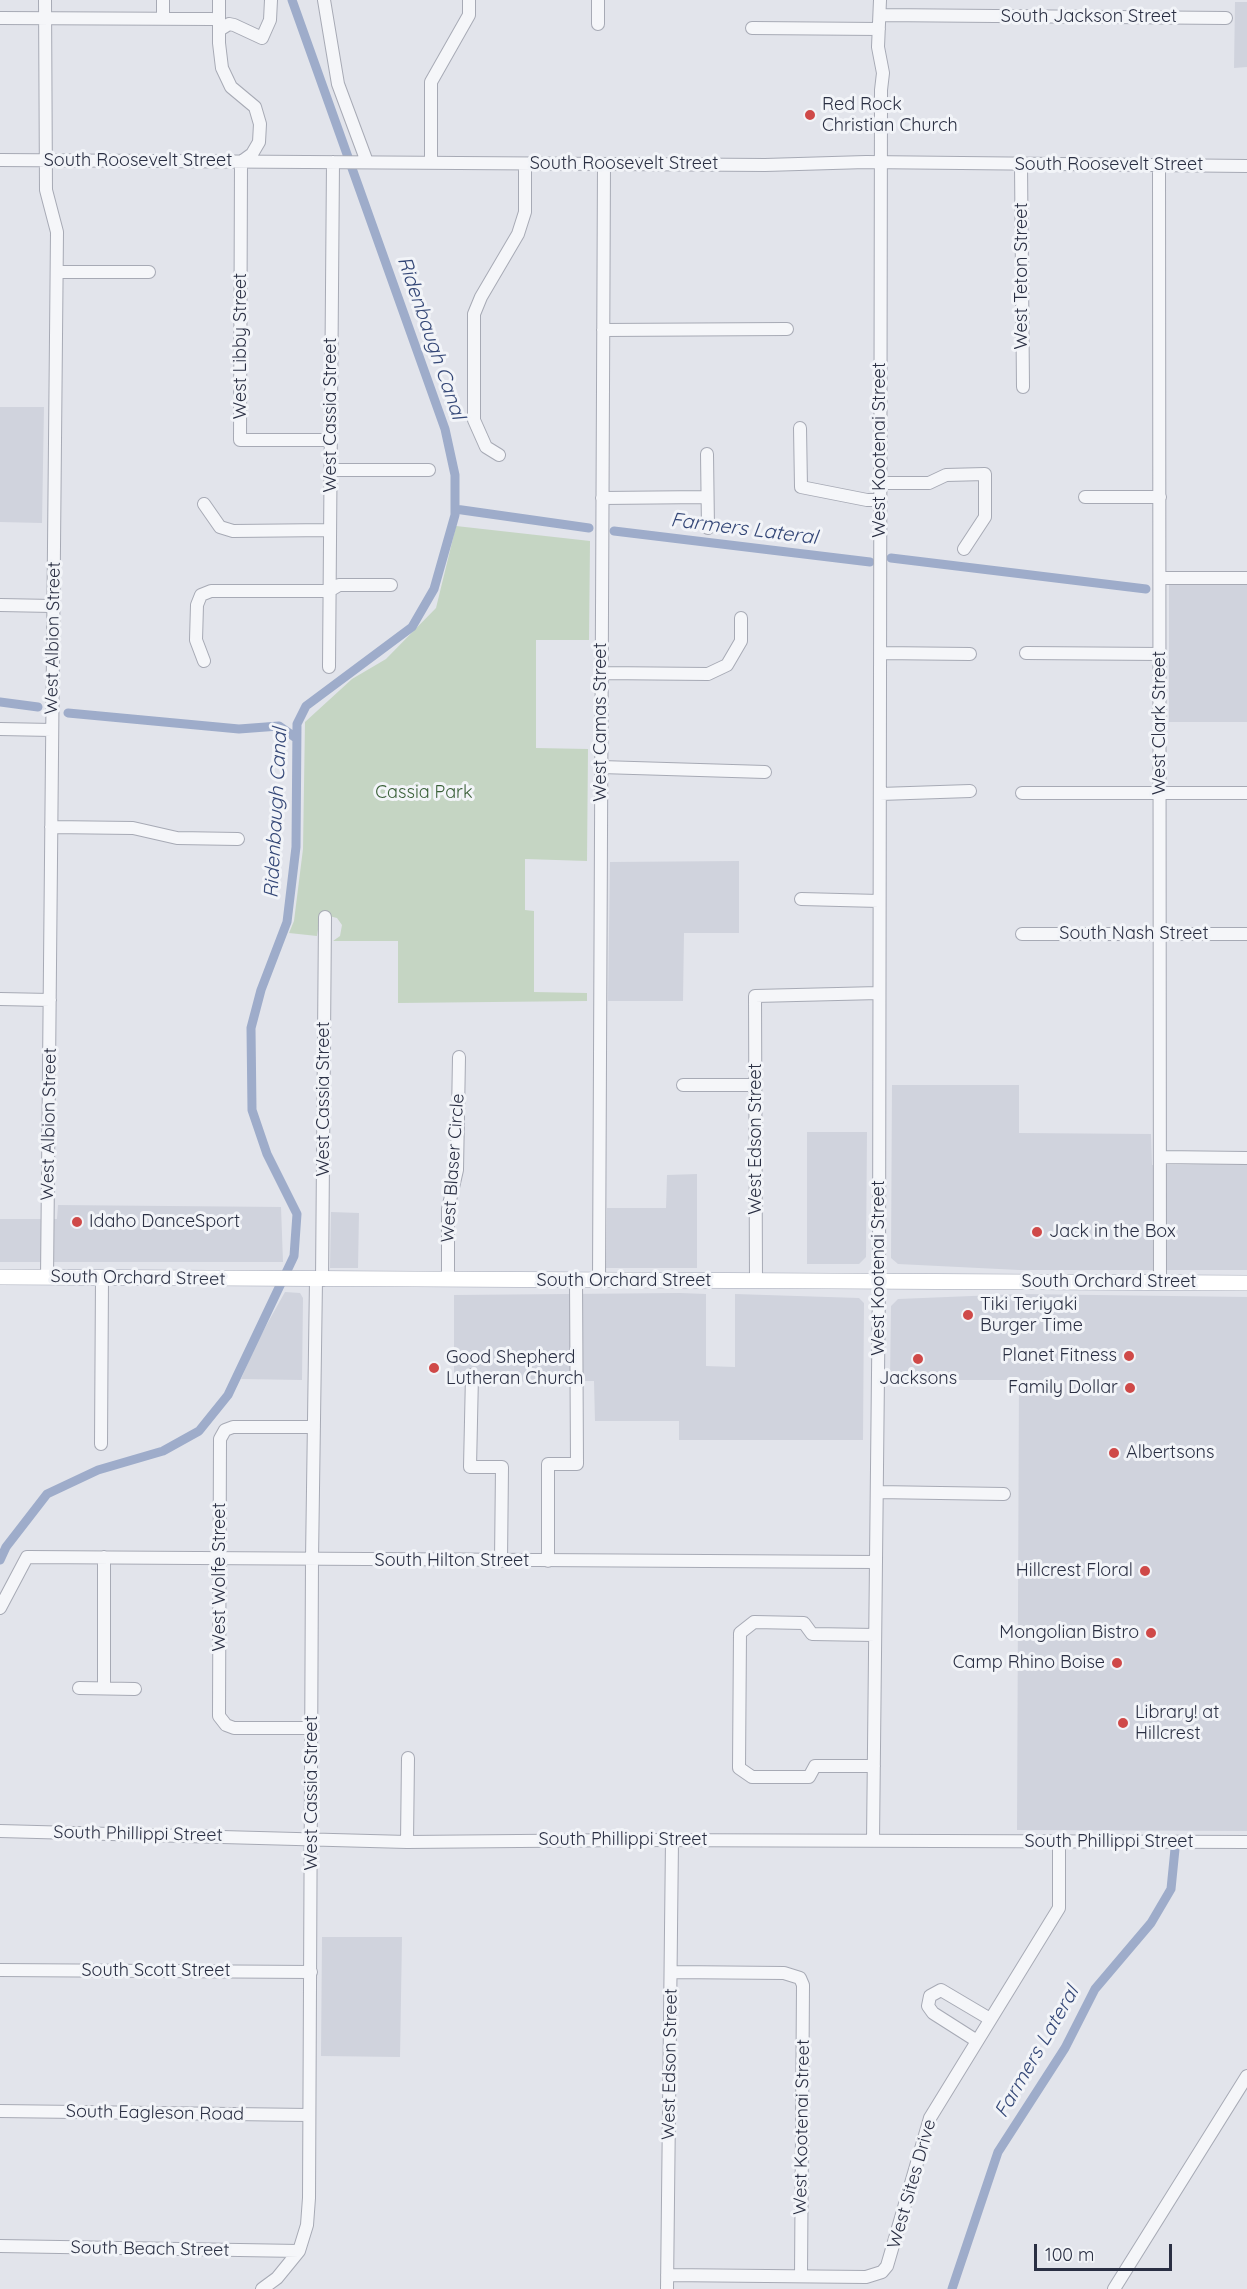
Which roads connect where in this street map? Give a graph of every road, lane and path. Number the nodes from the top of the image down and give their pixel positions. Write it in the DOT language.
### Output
graph roads {
  1 [pos="45,0"];
  2 [pos="163,0"];
  3 [pos="219,0"];
  4 [pos="271,0"];
  5 [pos="324,0"];
  6 [pos="469,0"];
  7 [pos="598,0"];
  8 [pos="880,0"];
  9 [pos="880,15"];
  10 [pos="0,18"];
  11 [pos="45,18"];
  12 [pos="1226,18"];
  13 [pos="163,19"];
  14 [pos="212,19"];
  15 [pos="598,24"];
  16 [pos="752,28"];
  17 [pos="220,29"];
  18 [pos="879,29"];
  19 [pos="0,160"];
  20 [pos="45,160"];
  21 [pos="241,162"];
  22 [pos="350,162"];
  23 [pos="881,162"];
  24 [pos="432,163"];
  25 [pos="525,164"];
  26 [pos="604,164"];
  27 [pos="1021,165"];
  28 [pos="1159,165"];
  29 [pos="1247,166"];
  30 [pos="57,272"];
  31 [pos="149,272"];
  32 [pos="787,329"];
  33 [pos="603,330"];
  34 [pos="1023,387"];
  35 [pos="800,428"];
  36 [pos="330,440"];
  37 [pos="707,454"];
  38 [pos="499,455"];
  39 [pos="330,470"];
  40 [pos="429,470"];
  41 [pos="880,483"];
  42 [pos="707,496"];
  43 [pos="606,497"];
  44 [pos="1085,497"];
  45 [pos="1160,497"];
  46 [pos="880,500"];
  47 [pos="204,504"];
  48 [pos="708,528"];
  49 [pos="330,530"];
  50 [pos="964,549"];
  51 [pos="1160,578"];
  52 [pos="1247,578"];
  53 [pos="391,585"];
  54 [pos="329,591"];
  55 [pos="0,605"];
  56 [pos="54,606"];
  57 [pos="741,618"];
  58 [pos="880,653"];
  59 [pos="1026,653"];
  60 [pos="970,654"];
  61 [pos="1160,654"];
  62 [pos="204,661"];
  63 [pos="329,667"];
  64 [pos="602,674"];
  65 [pos="0,729"];
  66 [pos="52,730"];
  67 [pos="601,767"];
  68 [pos="765,772"];
  69 [pos="970,791"];
  70 [pos="1022,793"];
  71 [pos="1160,793"];
  72 [pos="1247,793"];
  73 [pos="880,794"];
  74 [pos="51,827"];
  75 [pos="238,839"];
  76 [pos="801,900"];
  77 [pos="879,901"];
  78 [pos="325,917"];
  79 [pos="1022,934"];
  80 [pos="1160,934"];
  81 [pos="1247,934"];
  82 [pos="879,993"];
  83 [pos="0,999"];
  84 [pos="50,1000"];
  85 [pos="459,1057"];
  86 [pos="683,1085"];
  87 [pos="756,1085"];
  88 [pos="1160,1157"];
  89 [pos="1247,1158"];
  90 [pos="0,1277"];
  91 [pos="47,1278"];
  92 [pos="102,1278"];
  93 [pos="319,1280"];
  94 [pos="448,1280"];
  95 [pos="576,1280"];
  96 [pos="599,1280"];
  97 [pos="756,1281"];
  98 [pos="879,1281"];
  99 [pos="1160,1281"];
  100 [pos="1247,1283"];
  101 [pos="471,1375"];
  102 [pos="314,1427"];
  103 [pos="102,1444"];
  104 [pos="877,1492"];
  105 [pos="1004,1494"];
  106 [pos="104,1557"];
  107 [pos="220,1558"];
  108 [pos="312,1559"];
  109 [pos="501,1561"];
  110 [pos="548,1561"];
  111 [pos="876,1562"];
  112 [pos="0,1608"];
  113 [pos="875,1635"];
  114 [pos="79,1688"];
  115 [pos="104,1688"];
  116 [pos="135,1689"];
  117 [pos="312,1728"];
  118 [pos="408,1758"];
  119 [pos="874,1766"];
  120 [pos="0,1831"];
  121 [pos="312,1838"];
  122 [pos="672,1840"];
  123 [pos="873,1841"];
  124 [pos="407,1842"];
  125 [pos="1059,1842"];
  126 [pos="1247,1842"];
  127 [pos="0,1970"];
  128 [pos="311,1972"];
  129 [pos="671,1972"];
  130 [pos="990,2019"];
  131 [pos="977,2041"];
  132 [pos="1247,2076"];
  133 [pos="0,2111"];
  134 [pos="309,2115"];
  135 [pos="0,2246"];
  136 [pos="299,2251"];
  137 [pos="667,2276"];
  138 [pos="801,2276"];
  139 [pos="262,2289"];
  140 [pos="667,2289"];
  141 [pos="1114,2289"];
  1 -- 11 [label="street, West Albion Street"];
  2 -- 13 [label="street"];
  3 -- 17 [label="street"];
  4 -- 17 [label="street"];
  5 -- 22 [label="street, West Cassia Street"];
  6 -- 24 [label="street"];
  7 -- 15 [label="street"];
  8 -- 9 [label="street, West Kootenai Street"];
  9 -- 12 [label="street, South Jackson Street"];
  9 -- 18 [label="street, West Kootenai Street"];
  10 -- 11 [label="street"];
  11 -- 13 [label="street"];
  11 -- 20 [label="street, West Albion Street"];
  13 -- 14 [label="street"];
  16 -- 18 [label="street"];
  17 -- 21 [label="street"];
  18 -- 23 [label="street, West Kootenai Street"];
  19 -- 20 [label="street, South Roosevelt Street"];
  20 -- 21 [label="street, South Roosevelt Street"];
  20 -- 30 [label="street, West Albion Street"];
  21 -- 22 [label="street, South Roosevelt Street"];
  21 -- 36 [label="street, West Libby Street"];
  22 -- 24 [label="street, South Roosevelt Street"];
  22 -- 36 [label="street, West Cassia Street"];
  23 -- 26 [label="street, South Roosevelt Street"];
  23 -- 27 [label="street, South Roosevelt Street"];
  23 -- 41 [label="street, West Kootenai Street"];
  24 -- 25 [label="street, South Roosevelt Street"];
  25 -- 26 [label="street, South Roosevelt Street"];
  25 -- 38 [label="street"];
  26 -- 33 [label="street, West Camas Street"];
  27 -- 28 [label="street, South Roosevelt Street"];
  27 -- 34 [label="street, West Teton Street"];
  28 -- 29 [label="street, South Roosevelt Street"];
  28 -- 45 [label="street, West Clark Street"];
  30 -- 31 [label="street"];
  30 -- 56 [label="street, West Albion Street"];
  32 -- 33 [label="street"];
  33 -- 43 [label="street, West Camas Street"];
  35 -- 46 [label="street"];
  36 -- 39 [label="street, West Cassia Street"];
  37 -- 42 [label="street"];
  39 -- 40 [label="street"];
  39 -- 49 [label="street, West Cassia Street"];
  41 -- 46 [label="street, West Kootenai Street"];
  41 -- 50 [label="street"];
  42 -- 43 [label="street"];
  42 -- 48 [label="street"];
  43 -- 64 [label="street, West Camas Street"];
  44 -- 45 [label="street"];
  45 -- 51 [label="street, West Clark Street"];
  46 -- 58 [label="street, West Kootenai Street"];
  47 -- 49 [label="street"];
  49 -- 54 [label="street, West Cassia Street"];
  51 -- 52 [label="street"];
  51 -- 61 [label="street, West Clark Street"];
  53 -- 54 [label="street"];
  54 -- 62 [label="street"];
  54 -- 63 [label="street, West Cassia Street"];
  55 -- 56 [label="street"];
  56 -- 66 [label="street, West Albion Street"];
  57 -- 64 [label="street"];
  58 -- 60 [label="street"];
  58 -- 73 [label="street, West Kootenai Street"];
  59 -- 61 [label="street"];
  61 -- 71 [label="street, West Clark Street"];
  64 -- 67 [label="street, West Camas Street"];
  65 -- 66 [label="street"];
  66 -- 74 [label="street, West Albion Street"];
  67 -- 68 [label="street"];
  67 -- 96 [label="street, West Camas Street"];
  69 -- 73 [label="street"];
  70 -- 71 [label="street"];
  71 -- 72 [label="street"];
  71 -- 80 [label="street, West Clark Street"];
  73 -- 77 [label="street, West Kootenai Street"];
  74 -- 75 [label="street"];
  74 -- 84 [label="street, West Albion Street"];
  76 -- 77 [label="street"];
  77 -- 82 [label="street, West Kootenai Street"];
  78 -- 93 [label="street, West Cassia Street"];
  79 -- 80 [label="street, South Nash Street"];
  80 -- 81 [label="street, South Nash Street"];
  80 -- 88 [label="street, West Clark Street"];
  82 -- 87 [label="street, West Edson Street"];
  82 -- 98 [label="street, West Kootenai Street"];
  83 -- 84 [label="street"];
  84 -- 91 [label="street, West Albion Street"];
  85 -- 94 [label="street, West Blaser Circle"];
  86 -- 87 [label="street"];
  87 -- 97 [label="street, West Edson Street"];
  88 -- 89 [label="street"];
  88 -- 99 [label="street, West Clark Street"];
  90 -- 91 [label="main road, South Orchard Street"];
  91 -- 92 [label="main road, South Orchard Street"];
  92 -- 93 [label="main road, South Orchard Street"];
  92 -- 103 [label="street"];
  93 -- 94 [label="main road, South Orchard Street"];
  93 -- 102 [label="street, West Cassia Street"];
  94 -- 95 [label="main road, South Orchard Street"];
  95 -- 96 [label="main road, South Orchard Street"];
  95 -- 110 [label="street"];
  96 -- 97 [label="main road, South Orchard Street"];
  97 -- 98 [label="main road, South Orchard Street"];
  98 -- 99 [label="main road, South Orchard Street"];
  98 -- 104 [label="street, West Kootenai Street"];
  99 -- 100 [label="main road, South Orchard Street"];
  101 -- 109 [label="street"];
  102 -- 107 [label="street, West Wolfe Street"];
  102 -- 108 [label="street, West Cassia Street"];
  104 -- 105 [label="street"];
  104 -- 111 [label="street, West Kootenai Street"];
  106 -- 107 [label="street, South Hilton Street"];
  106 -- 112 [label="street, South Hilton Street"];
  106 -- 115 [label="street"];
  107 -- 108 [label="street, South Hilton Street"];
  107 -- 117 [label="street, West Wolfe Street"];
  108 -- 109 [label="street, South Hilton Street"];
  108 -- 117 [label="street, West Cassia Street"];
  109 -- 110 [label="street, South Hilton Street"];
  110 -- 111 [label="street, South Hilton Street"];
  111 -- 113 [label="street, West Kootenai Street"];
  113 -- 119 [label="street, West Kootenai Street"];
  113 -- 119 [label="street"];
  114 -- 115 [label="street"];
  115 -- 116 [label="street"];
  117 -- 121 [label="street, West Cassia Street"];
  118 -- 124 [label="street"];
  119 -- 123 [label="street, West Kootenai Street"];
  120 -- 121 [label="street, South Phillippi Street"];
  121 -- 124 [label="street, South Phillippi Street"];
  121 -- 128 [label="street, West Cassia Street"];
  122 -- 123 [label="street, South Phillippi Street"];
  122 -- 124 [label="street, South Phillippi Street"];
  122 -- 129 [label="street, West Edson Street"];
  123 -- 125 [label="street, South Phillippi Street"];
  125 -- 126 [label="street, South Phillippi Street"];
  125 -- 130 [label="street, West Sites Drive"];
  127 -- 128 [label="street, South Scott Street"];
  128 -- 134 [label="street, West Cassia Street"];
  129 -- 137 [label="street, West Edson Street"];
  129 -- 138 [label="street, West Kootenai Street"];
  130 -- 131 [label="street, West Sites Drive"];
  130 -- 131 [label="street"];
  131 -- 138 [label="street, West Sites Drive"];
  132 -- 141 [label="street"];
  133 -- 134 [label="street, South Eagleson Road"];
  134 -- 136 [label="street, West Cassia Street"];
  135 -- 136 [label="street, South Beach Street"];
  136 -- 139 [label="street, West Cassia Street"];
  137 -- 138 [label="street, West Sites Drive"];
  137 -- 140 [label="street, West Edson Street"];
}
